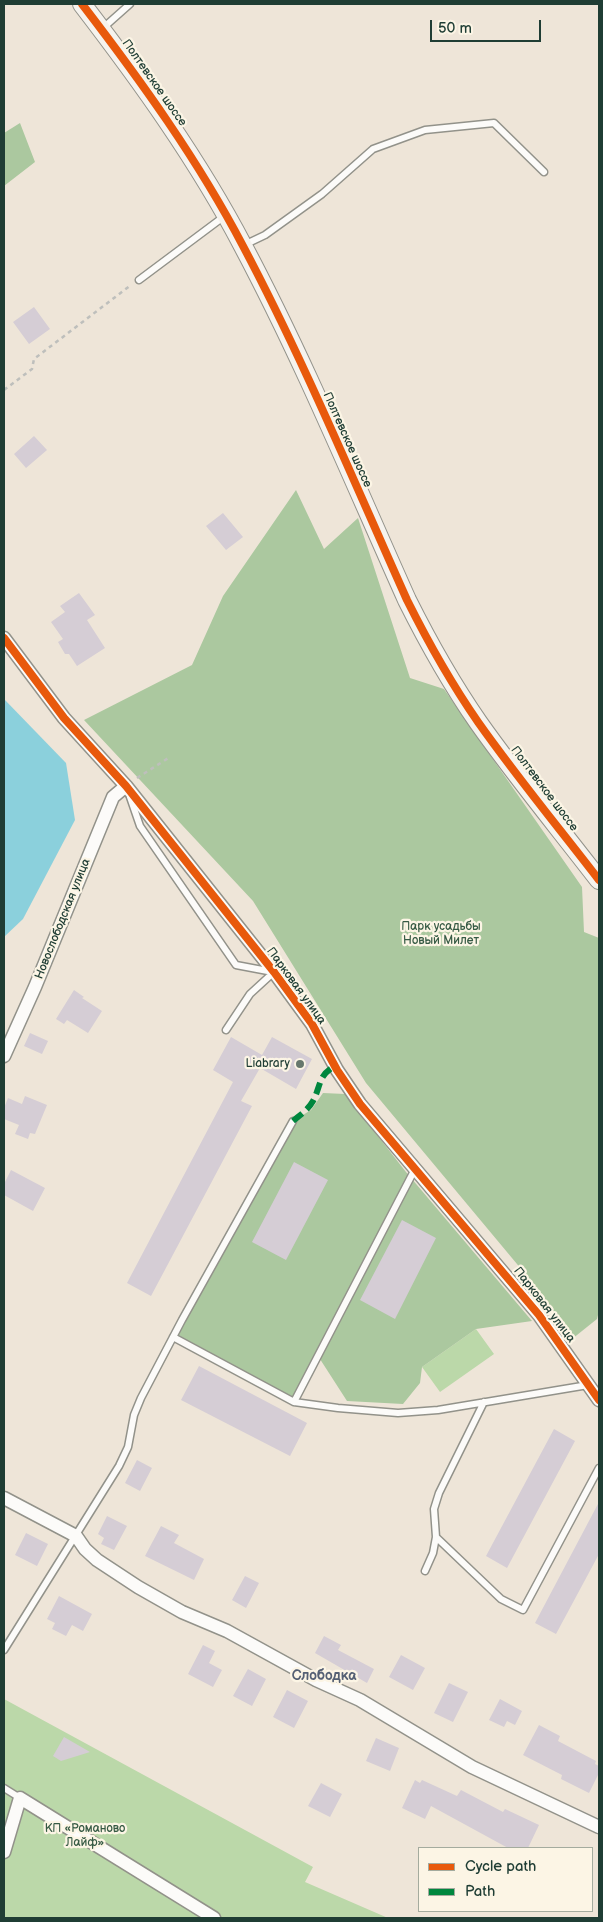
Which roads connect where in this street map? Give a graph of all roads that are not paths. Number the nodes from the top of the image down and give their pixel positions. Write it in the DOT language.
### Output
graph roads {
  1 [pos="82,4"];
  2 [pos="130,4"];
  3 [pos="102,30"];
  4 [pos="544,172"];
  5 [pos="226,215"];
  6 [pos="243,246"];
  7 [pos="139,280"];
  8 [pos="4,638"];
  9 [pos="126,786"];
  10 [pos="599,880"];
  11 [pos="274,972"];
  12 [pos="226,1030"];
  13 [pos="4,1056"];
  14 [pos="293,1121"];
  15 [pos="415,1169"];
  16 [pos="173,1336"];
  17 [pos="590,1385"];
  18 [pos="599,1400"];
  19 [pos="294,1402"];
  20 [pos="484,1402"];
  21 [pos="599,1468"];
  22 [pos="4,1498"];
  23 [pos="76,1536"];
  24 [pos="436,1537"];
  25 [pos="425,1571"];
  26 [pos="4,1650"];
  27 [pos="4,1788"];
  28 [pos="20,1798"];
  29 [pos="599,1827"];
  30 [pos="4,1852"];
  31 [pos="214,1918"];
  1 -- 3 [label="street, Полтевское шоссе"];
  2 -- 3 [label="lane"];
  3 -- 5 [label="street, Полтевское шоссе"];
  4 -- 6 [label="lane"];
  5 -- 6 [label="street, Полтевское шоссе"];
  5 -- 7 [label="lane"];
  6 -- 10 [label="street, Полтевское шоссе"];
  8 -- 9 [label="street, Парковая улица"];
  9 -- 11 [label="street, Парковая улица"];
  9 -- 11 [label="lane"];
  9 -- 13 [label="street, Новослободская улица"];
  11 -- 12 [label="lane"];
  11 -- 15 [label="street, Парковая улица"];
  14 -- 16 [label="lane"];
  15 -- 17 [label="street, Парковая улица"];
  15 -- 19 [label="lane"];
  16 -- 19 [label="lane"];
  16 -- 23 [label="lane"];
  17 -- 18 [label="street, Парковая улица"];
  17 -- 20 [label="lane"];
  19 -- 20 [label="lane"];
  20 -- 24 [label="lane"];
  21 -- 24 [label="lane"];
  22 -- 23 [label="street"];
  23 -- 26 [label="lane"];
  23 -- 29 [label="street"];
  24 -- 25 [label="lane"];
  27 -- 28 [label="lane"];
  28 -- 30 [label="street"];
  28 -- 31 [label="street"];
}
